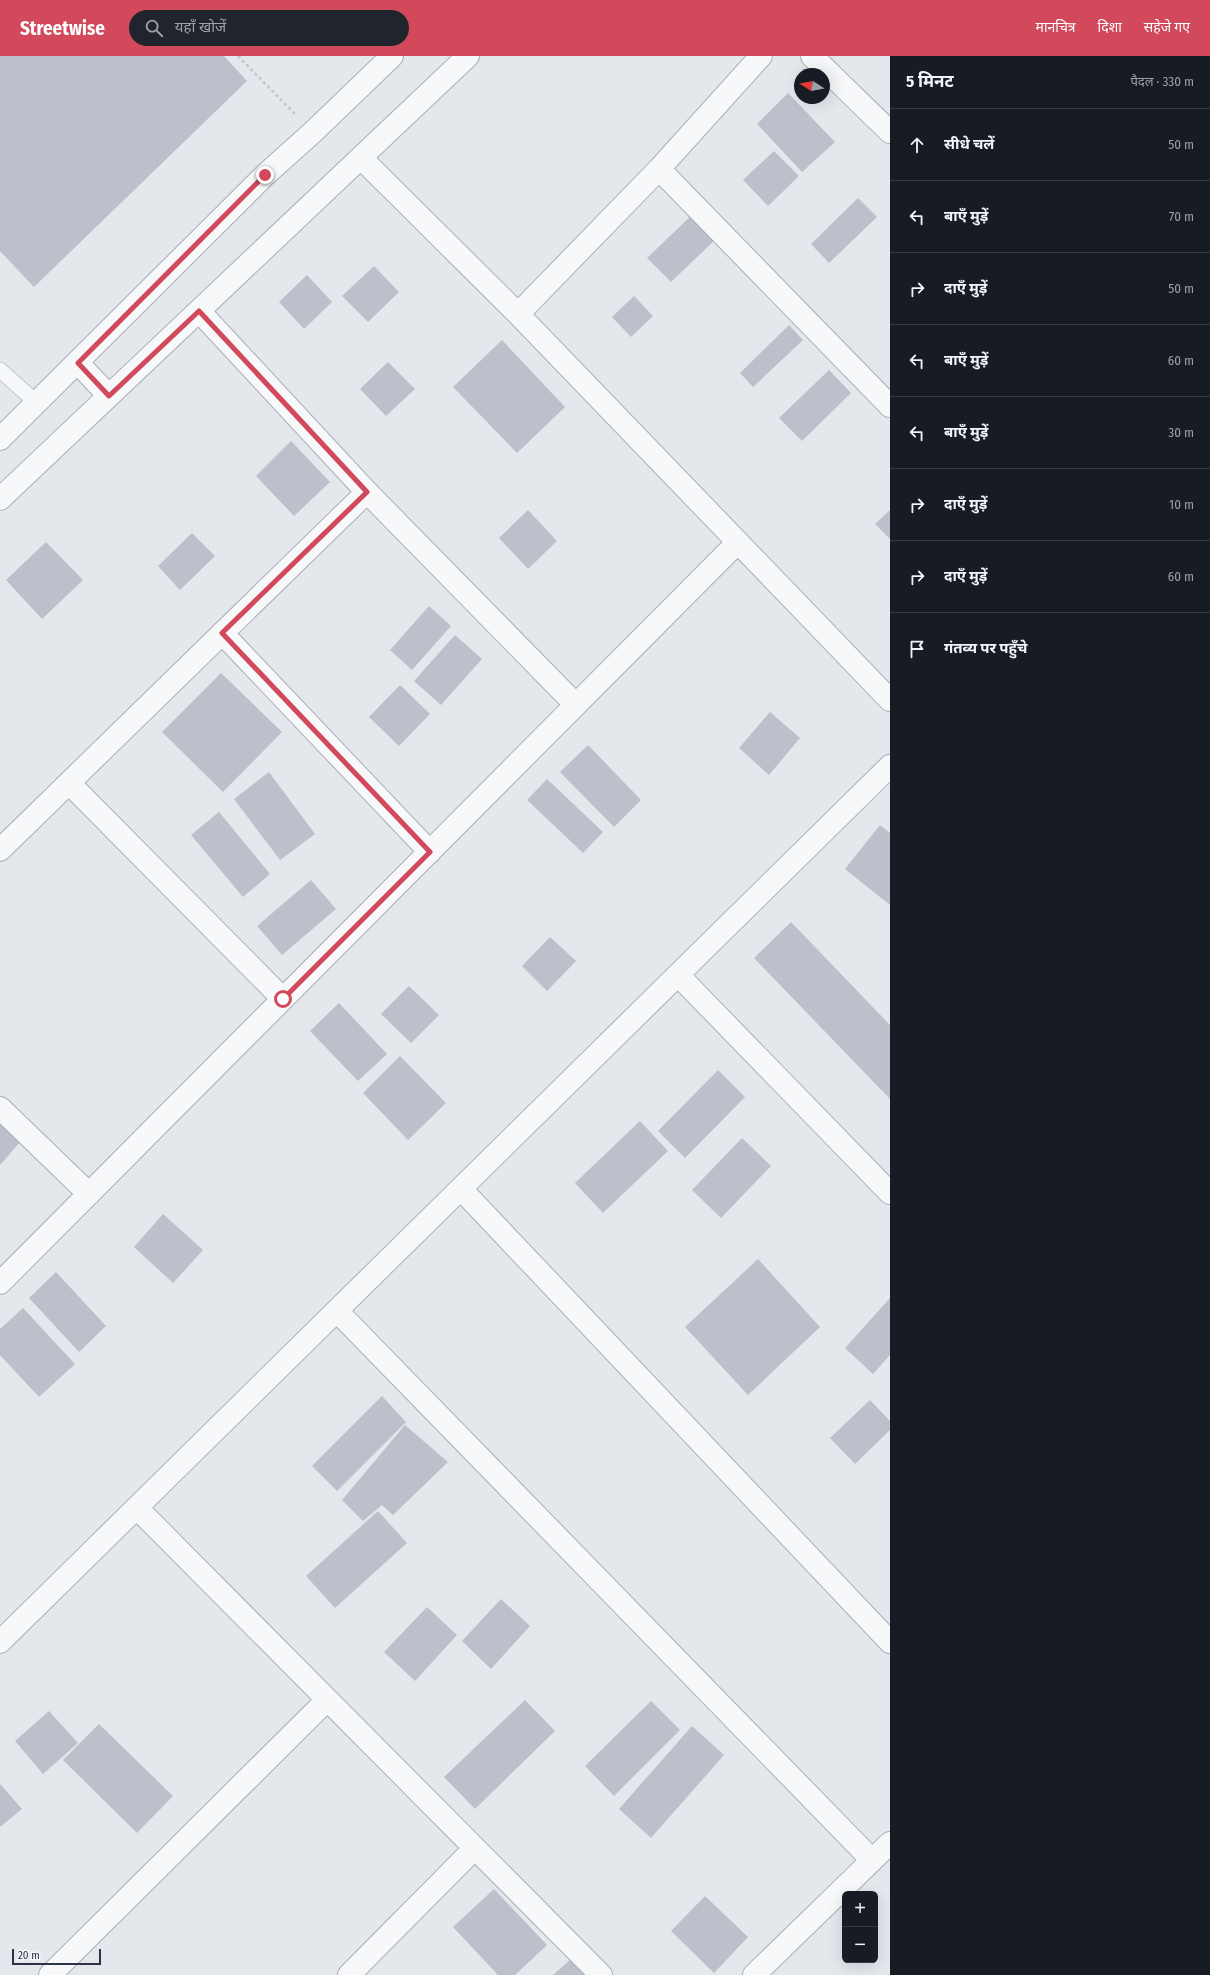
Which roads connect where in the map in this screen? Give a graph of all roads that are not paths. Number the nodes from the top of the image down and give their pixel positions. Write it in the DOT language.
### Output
graph roads {
  1 [pos="392,56"];
  2 [pos="468,56"];
  3 [pos="761,56"];
  4 [pos="812,56"];
  5 [pos="890,132"];
  6 [pos="361,158"];
  7 [pos="659,168"];
  8 [pos="199,311"];
  9 [pos="518,314"];
  10 [pos="78,363"];
  11 [pos="0,370"];
  12 [pos="109,396"];
  13 [pos="37,403"];
  14 [pos="890,406"];
  15 [pos="0,439"];
  16 [pos="367,492"];
  17 [pos="0,499"];
  18 [pos="738,542"];
  19 [pos="222,633"];
  20 [pos="890,700"];
  21 [pos="576,705"];
  22 [pos="890,766"];
  23 [pos="69,783"];
  24 [pos="0,850"];
  25 [pos="430,852"];
  26 [pos="678,975"];
  27 [pos="283,999"];
  28 [pos="0,1108"];
  29 [pos="886,1181"];
  30 [pos="461,1189"];
  31 [pos="89,1194"];
  32 [pos="0,1283"];
  33 [pos="337,1311"];
  34 [pos="137,1508"];
  35 [pos="0,1642"];
  36 [pos="890,1642"];
  37 [pos="327,1700"];
  38 [pos="890,1843"];
  39 [pos="475,1848"];
  40 [pos="872,1860"];
  41 [pos="50,1975"];
  42 [pos="348,1975"];
  43 [pos="601,1975"];
  44 [pos="754,1975"];
  1 -- 10 [label="street"];
  2 -- 6 [label="street"];
  3 -- 7 [label="street"];
  4 -- 5 [label="street"];
  6 -- 8 [label="street"];
  6 -- 9 [label="street"];
  7 -- 9 [label="street"];
  7 -- 14 [label="street"];
  8 -- 12 [label="street"];
  8 -- 16 [label="street"];
  9 -- 18 [label="street"];
  10 -- 12 [label="street"];
  10 -- 13 [label="street"];
  11 -- 13 [label="lane"];
  12 -- 17 [label="street"];
  13 -- 15 [label="street"];
  16 -- 19 [label="street"];
  16 -- 21 [label="street"];
  18 -- 20 [label="street"];
  18 -- 21 [label="street"];
  19 -- 23 [label="street"];
  19 -- 25 [label="street"];
  21 -- 25 [label="street"];
  22 -- 26 [label="street"];
  23 -- 24 [label="street"];
  23 -- 27 [label="street"];
  25 -- 27 [label="street"];
  26 -- 29 [label="street"];
  26 -- 30 [label="street"];
  27 -- 31 [label="street"];
  28 -- 31 [label="street"];
  30 -- 33 [label="street"];
  30 -- 36 [label="street"];
  31 -- 32 [label="street"];
  33 -- 34 [label="street"];
  33 -- 40 [label="street"];
  34 -- 35 [label="street"];
  34 -- 37 [label="street"];
  37 -- 39 [label="street"];
  37 -- 41 [label="street"];
  38 -- 40 [label="street"];
  39 -- 42 [label="street"];
  39 -- 43 [label="street"];
  40 -- 44 [label="street"];
}
